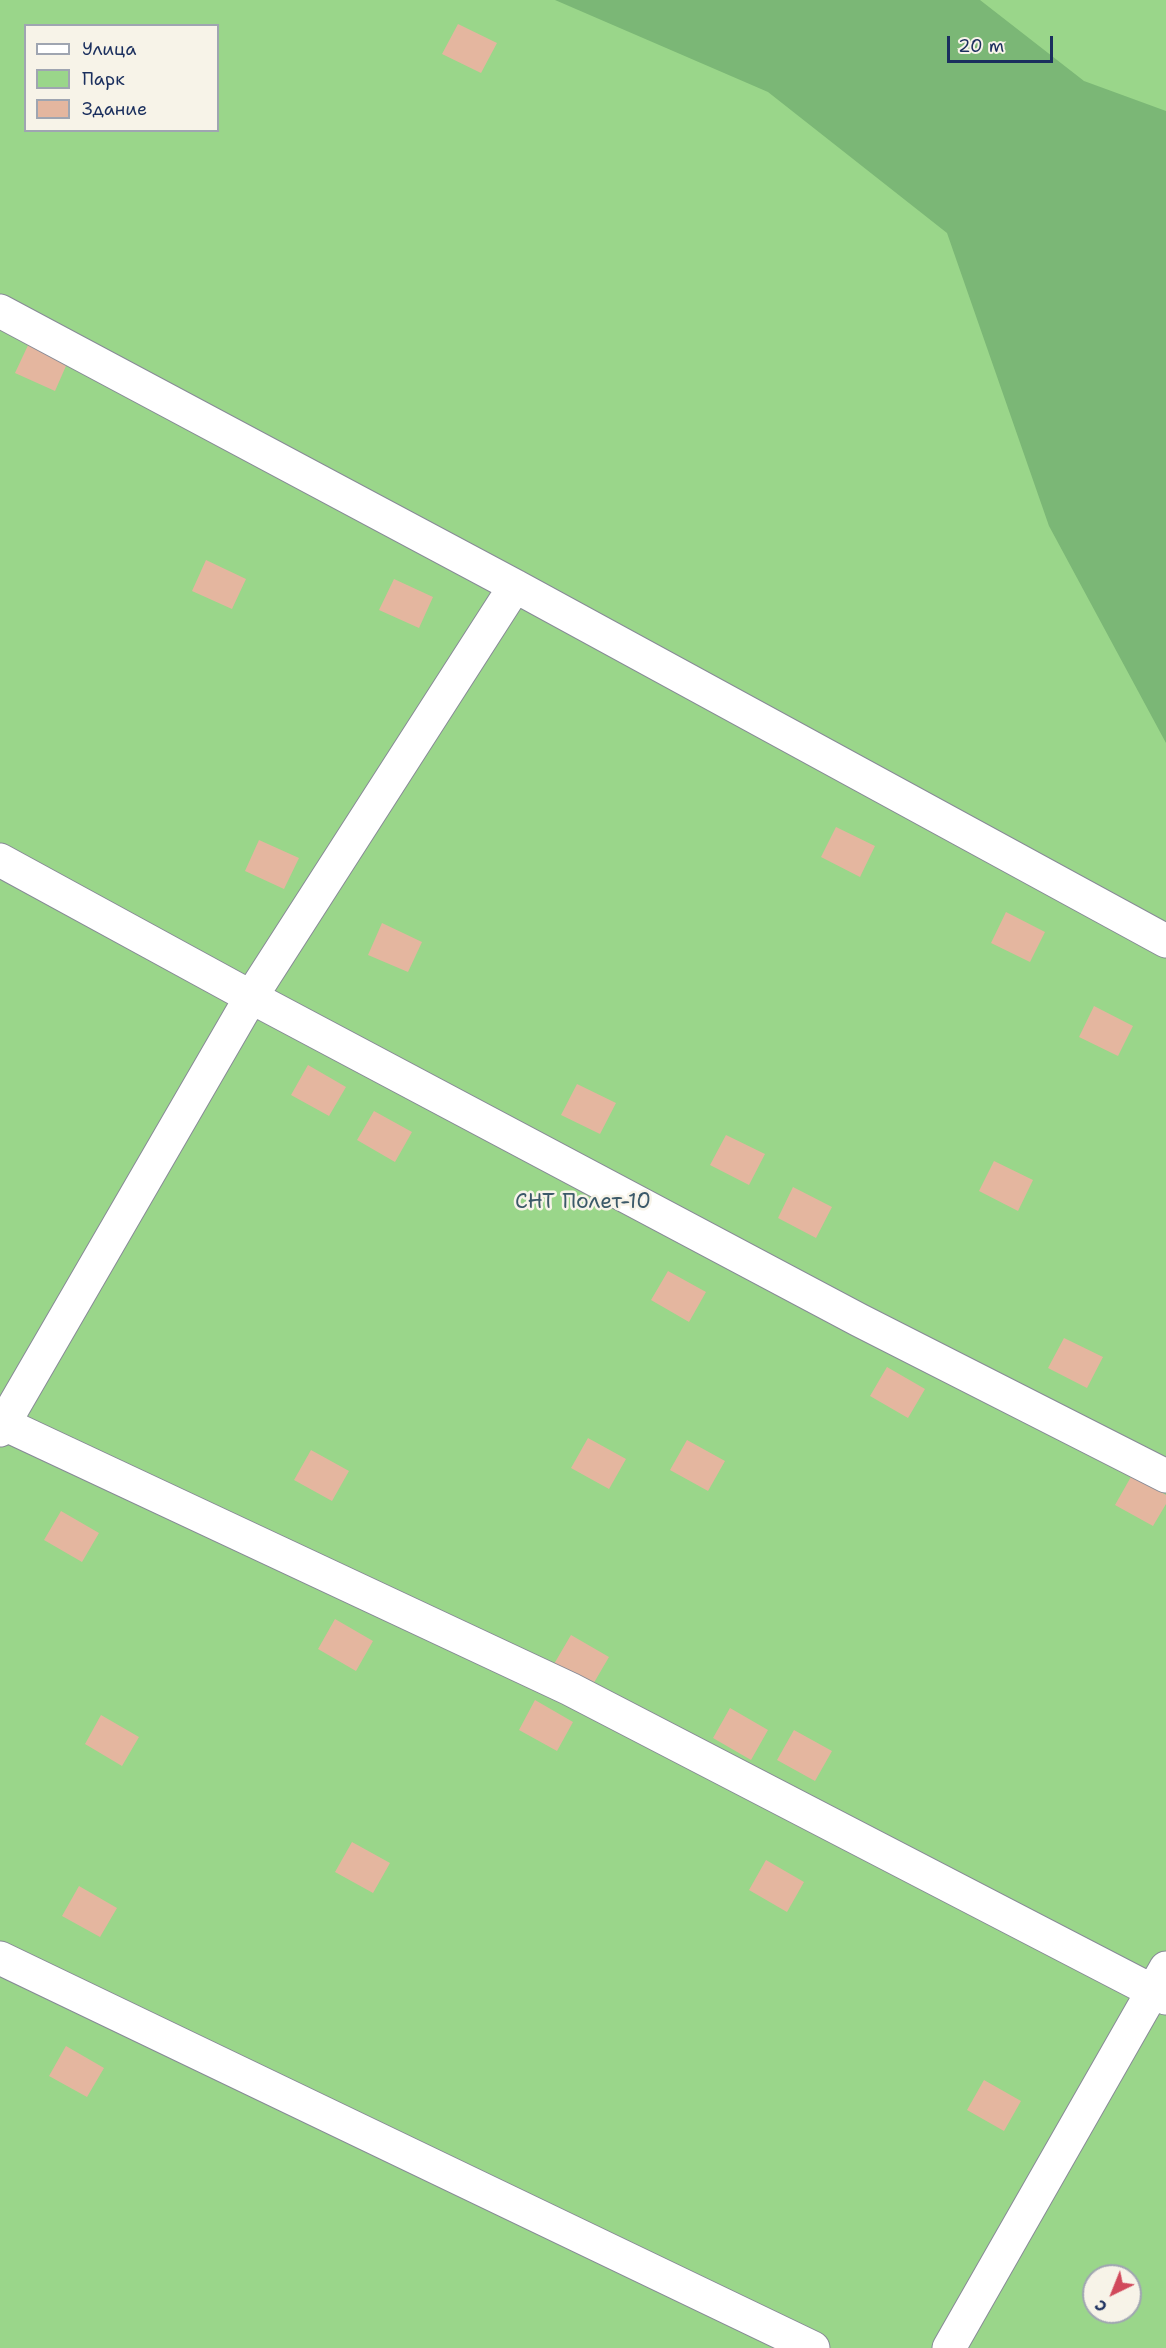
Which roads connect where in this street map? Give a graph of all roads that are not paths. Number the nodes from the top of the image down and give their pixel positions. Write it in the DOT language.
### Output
graph roads {
  1 [pos="0,311"];
  2 [pos="515,586"];
  3 [pos="0,860"];
  4 [pos="1166,940"];
  5 [pos="251,997"];
  6 [pos="2,1427"];
  7 [pos="1166,1476"];
  8 [pos="0,1958"];
  9 [pos="1162,1986"];
  10 [pos="813,2348"];
  11 [pos="949,2348"];
  1 -- 2 [label="lane"];
  2 -- 4 [label="lane"];
  2 -- 5 [label="lane"];
  3 -- 5 [label="lane"];
  5 -- 6 [label="lane"];
  5 -- 7 [label="lane"];
  6 -- 9 [label="lane"];
  8 -- 10 [label="lane"];
  9 -- 11 [label="lane"];
}
